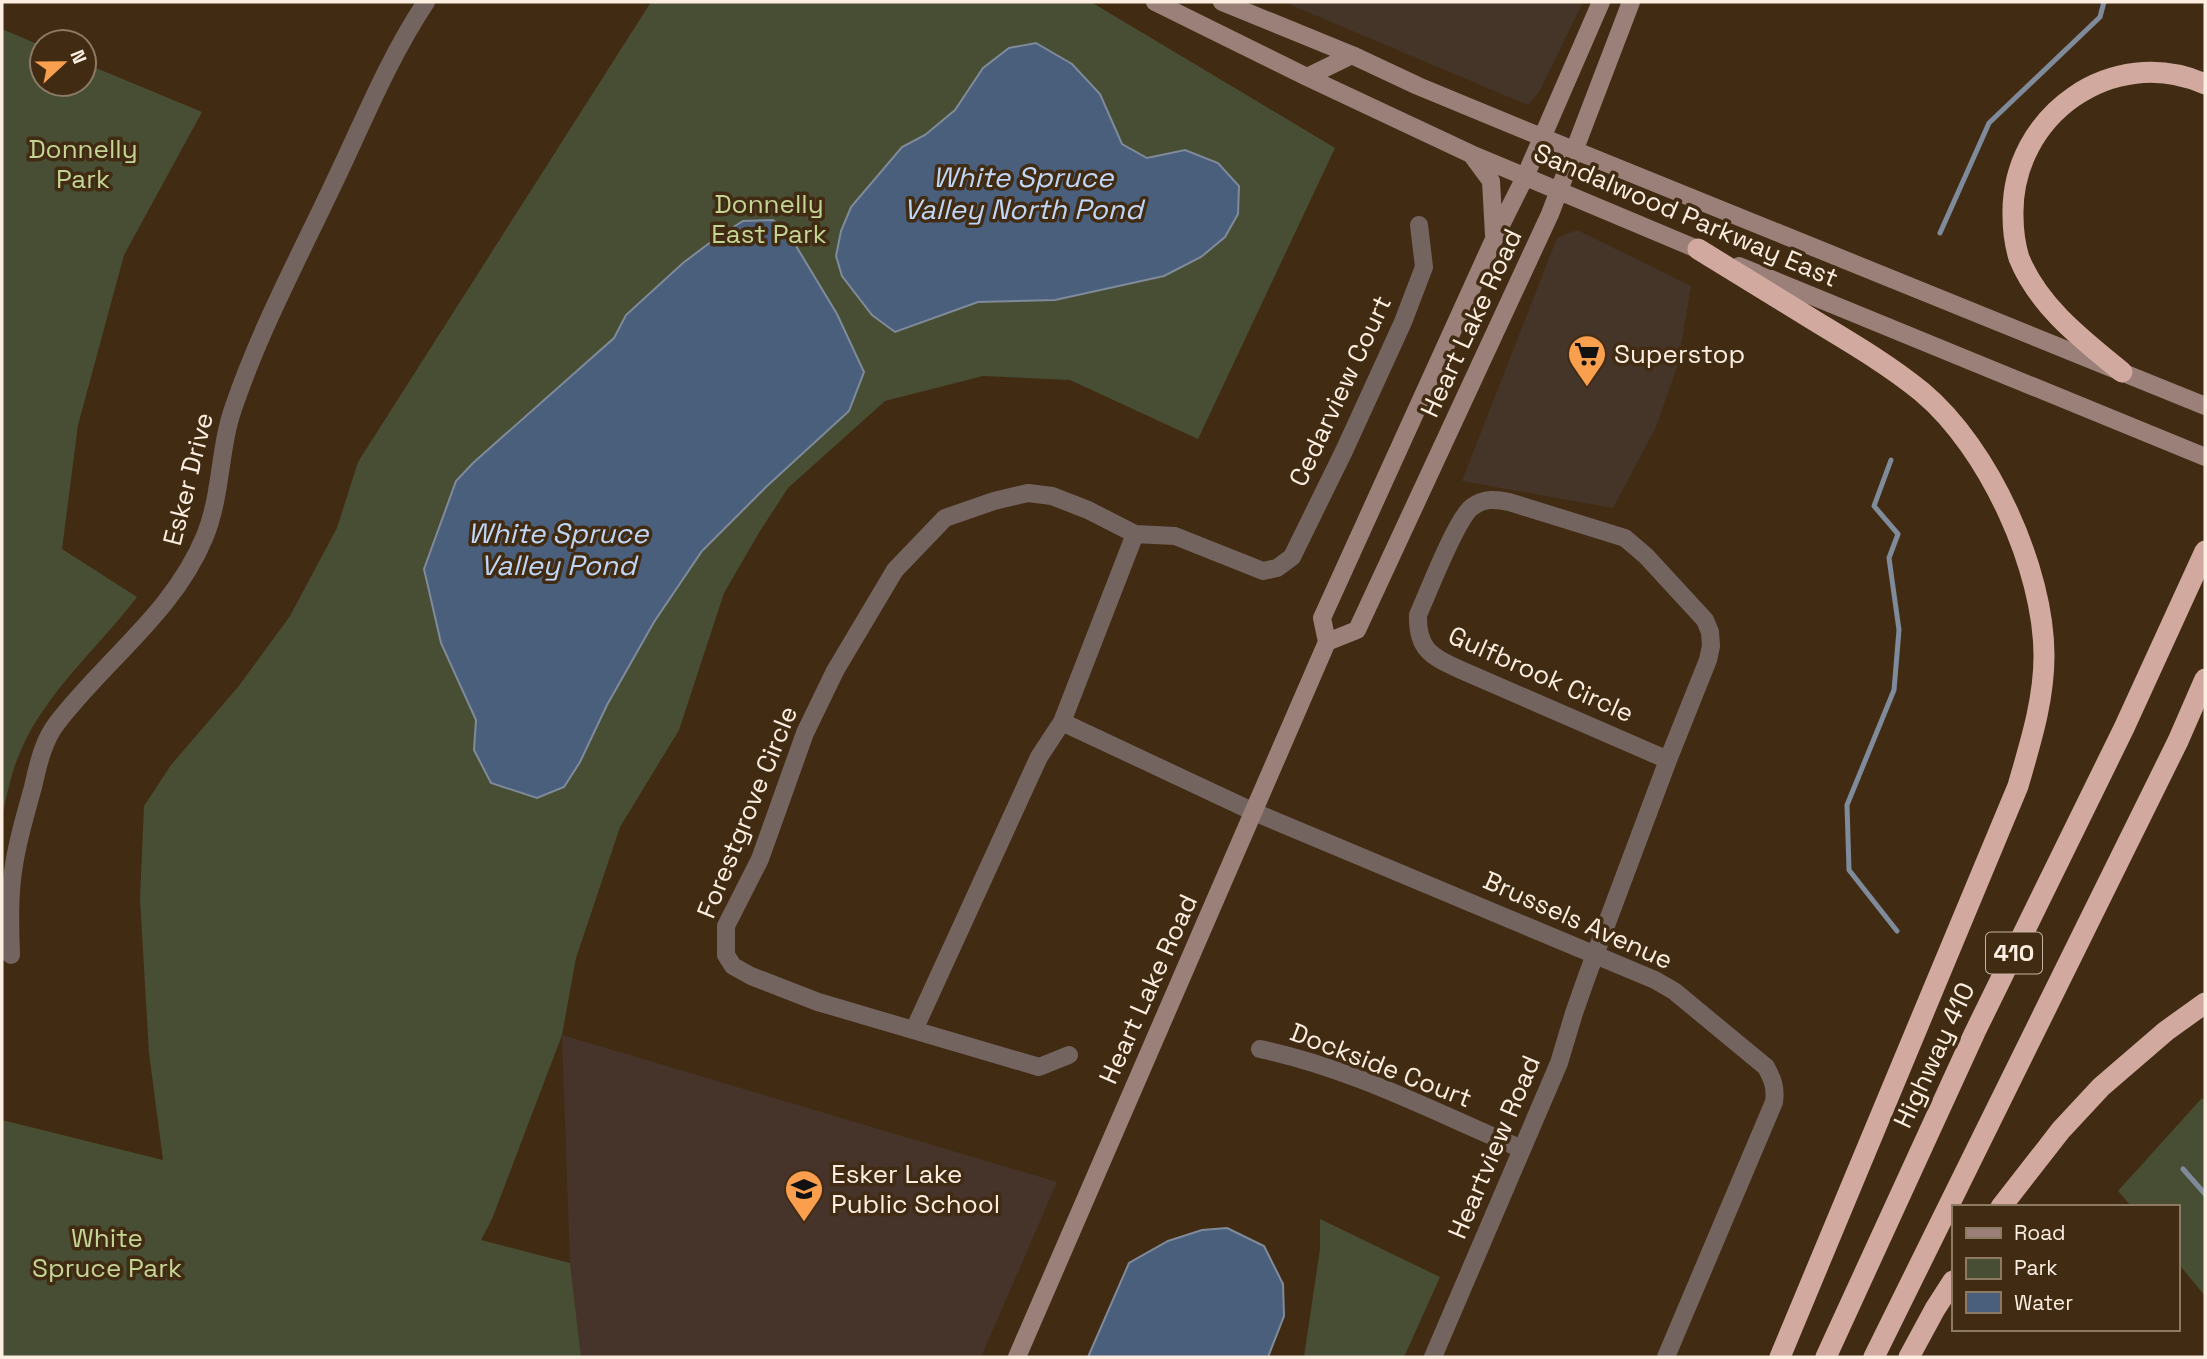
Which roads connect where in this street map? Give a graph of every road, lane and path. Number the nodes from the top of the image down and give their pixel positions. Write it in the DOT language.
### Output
graph roads {
  1 [pos="426,2"];
  2 [pos="1155,2"];
  3 [pos="1222,2"];
  4 [pos="1601,2"];
  5 [pos="1631,2"];
  6 [pos="1352,55"];
  7 [pos="1307,78"];
  8 [pos="2205,84"];
  9 [pos="1542,136"];
  10 [pos="1574,149"];
  11 [pos="1471,154"];
  12 [pos="1525,177"];
  13 [pos="1560,191"];
  14 [pos="1419,225"];
  15 [pos="1495,237"];
  16 [pos="1698,249"];
  17 [pos="2122,372"];
  18 [pos="2205,406"];
  19 [pos="2205,457"];
  20 [pos="1135,534"];
  21 [pos="2205,551"];
  22 [pos="1277,568"];
  23 [pos="1327,642"];
  24 [pos="2205,679"];
  25 [pos="1062,722"];
  26 [pos="1668,760"];
  27 [pos="1254,812"];
  28 [pos="8,865"];
  29 [pos="1596,954"];
  30 [pos="11,955"];
  31 [pos="2205,1003"];
  32 [pos="914,1030"];
  33 [pos="1259,1049"];
  34 [pos="1069,1055"];
  35 [pos="1522,1149"];
  36 [pos="2003,1205"];
  37 [pos="1952,1283"];
  38 [pos="1017,1357"];
  39 [pos="1433,1357"];
  40 [pos="1666,1357"];
  41 [pos="1780,1357"];
  42 [pos="1826,1357"];
  43 [pos="1874,1357"];
  44 [pos="1909,1357"];
  1 -- 28 [label="street, Esker Drive"];
  2 -- 7 [label="main road, Sandalwood Parkway East"];
  3 -- 6 [label="main road, Sandalwood Parkway East"];
  4 -- 9 [label="main road, Heart Lake Road"];
  5 -- 10 [label="main road, Heart Lake Road"];
  6 -- 7 [label="main road"];
  6 -- 9 [label="main road, Sandalwood Parkway East"];
  7 -- 11 [label="main road, Sandalwood Parkway East"];
  8 -- 17 [label="highway"];
  9 -- 10 [label="main road, Sandalwood Parkway East"];
  9 -- 12 [label="main road, Heart Lake Road"];
  10 -- 13 [label="main road, Heart Lake Road"];
  10 -- 17 [label="main road, Sandalwood Parkway East"];
  11 -- 12 [label="main road, Sandalwood Parkway East"];
  11 -- 15 [label="main road"];
  12 -- 13 [label="main road, Sandalwood Parkway East"];
  12 -- 15 [label="main road, Heart Lake Road"];
  13 -- 16 [label="main road, Sandalwood Parkway East"];
  13 -- 23 [label="main road, Heart Lake Road"];
  14 -- 22 [label="street, Cedarview Court"];
  15 -- 23 [label="main road, Heart Lake Road"];
  16 -- 19 [label="main road, Sandalwood Parkway East"];
  16 -- 41 [label="highway"];
  17 -- 18 [label="main road, Sandalwood Parkway East"];
  20 -- 22 [label="street, Forestgrove Circle"];
  20 -- 25 [label="street"];
  20 -- 32 [label="street, Forestgrove Circle"];
  21 -- 42 [label="highway, Highway 410 / 410"];
  23 -- 27 [label="main road, Heart Lake Road"];
  24 -- 43 [label="highway, 410"];
  25 -- 27 [label="street, Brussels Avenue"];
  25 -- 32 [label="street"];
  26 -- 26 [label="street, Gulfbrook Circle"];
  26 -- 29 [label="street, Gulfbrook Circle"];
  27 -- 29 [label="street, Brussels Avenue"];
  27 -- 38 [label="main road, Heart Lake Road"];
  28 -- 30 [label="street, Esker Drive"];
  29 -- 35 [label="street, Heartview Road"];
  29 -- 40 [label="street, Brussels Avenue"];
  31 -- 36 [label="highway"];
  32 -- 34 [label="street, Forestgrove Circle"];
  33 -- 35 [label="street, Dockside Court"];
  35 -- 39 [label="street, Heartview Road"];
  37 -- 44 [label="highway"];
}
